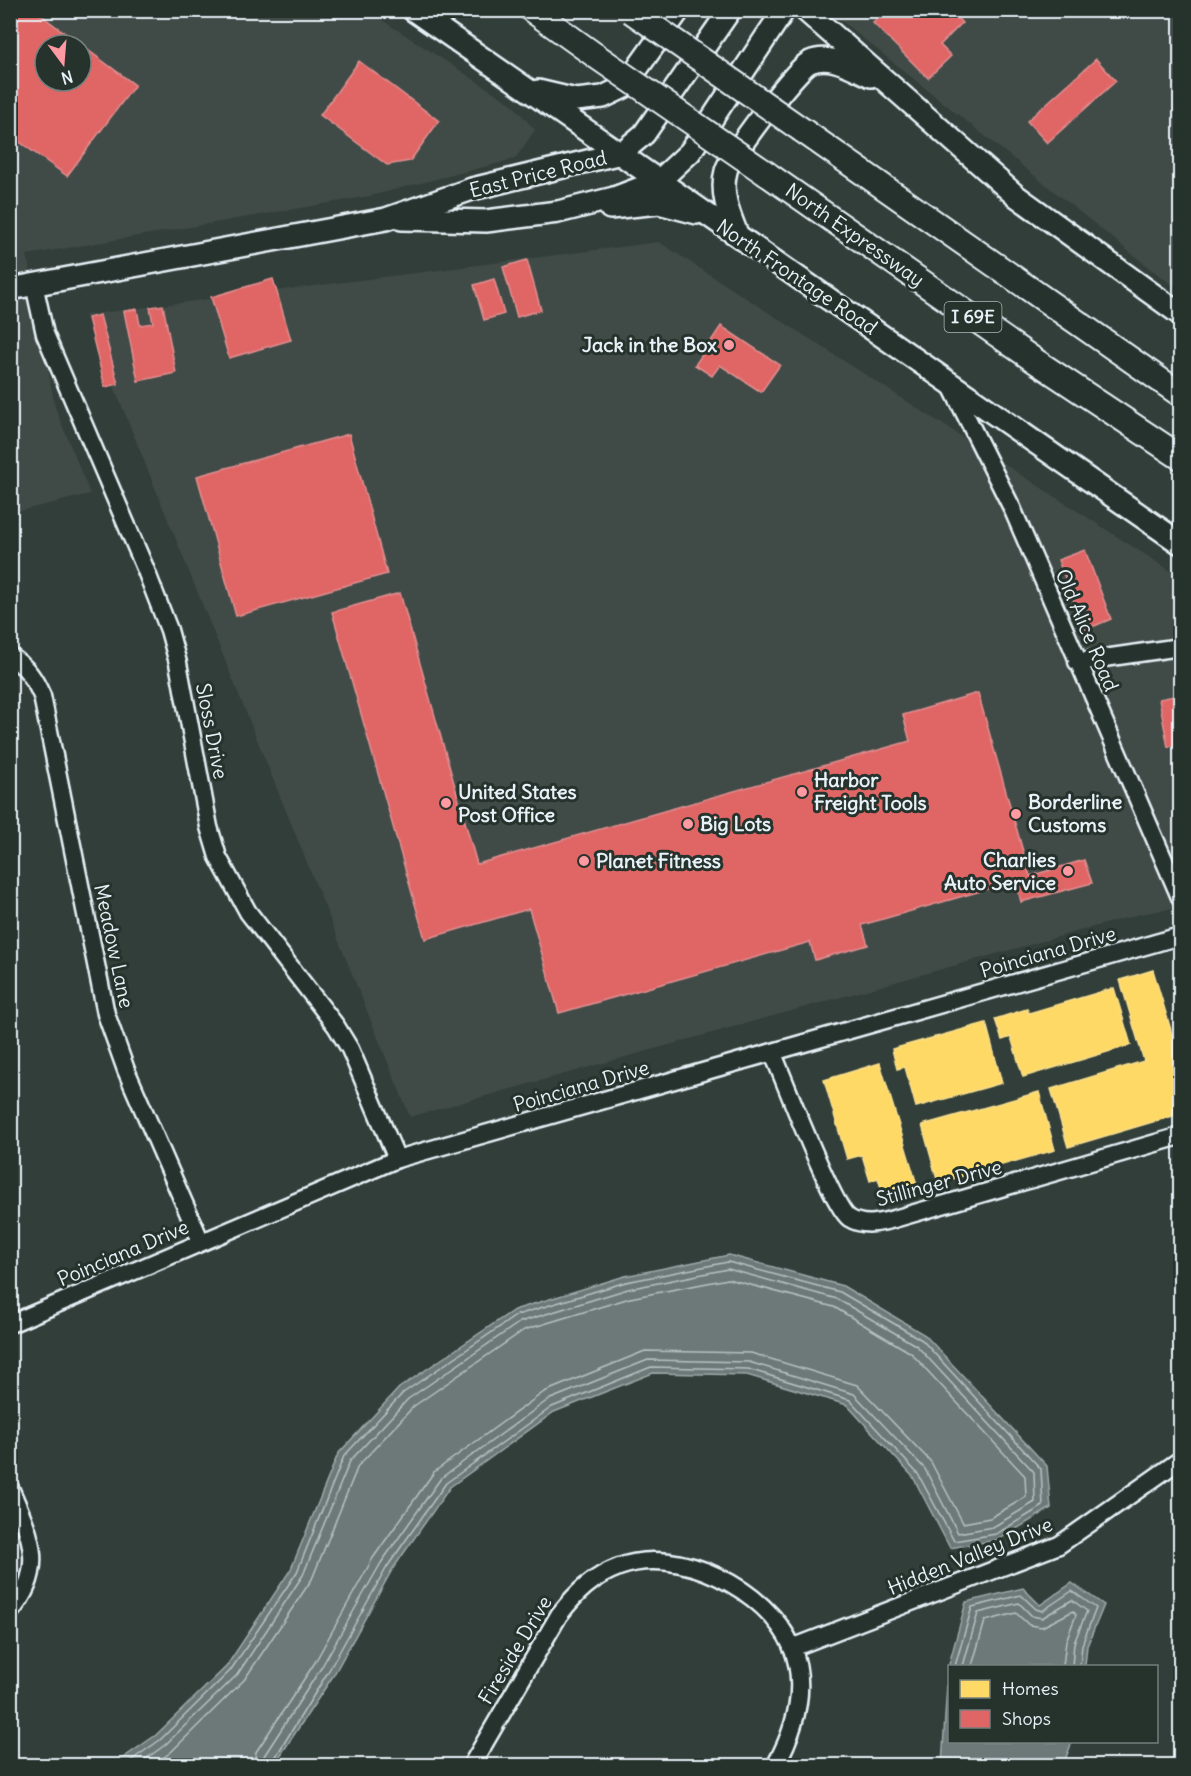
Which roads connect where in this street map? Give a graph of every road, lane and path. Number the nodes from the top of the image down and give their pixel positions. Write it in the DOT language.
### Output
graph roads {
  1 [pos="413,10"];
  2 [pos="532,10"];
  3 [pos="679,10"];
  4 [pos="730,10"];
  5 [pos="784,10"];
  6 [pos="806,10"];
  7 [pos="630,11"];
  8 [pos="888,83"];
  9 [pos="523,88"];
  10 [pos="621,153"];
  11 [pos="659,181"];
  12 [pos="558,212"];
  13 [pos="706,215"];
  14 [pos="386,219"];
  15 [pos="737,234"];
  16 [pos="34,284"];
  17 [pos="10,289"];
  18 [pos="1180,314"];
  19 [pos="949,381"];
  20 [pos="1180,394"];
  21 [pos="1180,457"];
  22 [pos="1180,543"];
  23 [pos="1180,647"];
  24 [pos="10,656"];
  25 [pos="1077,662"];
  26 [pos="1180,897"];
  27 [pos="1180,936"];
  28 [pos="773,1054"];
  29 [pos="1180,1136"];
  30 [pos="397,1159"];
  31 [pos="201,1242"];
  32 [pos="10,1324"];
  33 [pos="1180,1460"];
  34 [pos="10,1488"];
  35 [pos="10,1612"];
  36 [pos="792,1647"];
  37 [pos="471,1766"];
  38 [pos="775,1766"];
  1 -- 9 [label="main road, North Frontage Road"];
  2 -- 21 [label="highway, North Expressway / I 69E, bridge"];
  3 -- 9 [label="main road"];
  4 -- 10 [label="main road, East Price Road"];
  5 -- 11 [label="main road, East Price Road"];
  6 -- 8 [label="main road"];
  7 -- 20 [label="highway, I 69E, bridge"];
  8 -- 15 [label="main road"];
  8 -- 18 [label="main road"];
  9 -- 10 [label="main road, North Frontage Road"];
  10 -- 11 [label="main road, North Frontage Road"];
  10 -- 14 [label="main road, East Price Road"];
  11 -- 12 [label="main road, East Price Road"];
  11 -- 13 [label="main road, North Frontage Road"];
  12 -- 13 [label="main road"];
  12 -- 14 [label="main road, East Price Road"];
  13 -- 15 [label="main road, North Frontage Road"];
  14 -- 16 [label="main road, East Price Road"];
  15 -- 19 [label="main road, North Frontage Road"];
  16 -- 17 [label="main road, East Price Road"];
  16 -- 30 [label="street, Sloss Drive"];
  19 -- 22 [label="main road, North Frontage Road"];
  19 -- 25 [label="street, Old Alice Road"];
  23 -- 25 [label="street"];
  24 -- 31 [label="street, Meadow Lane"];
  25 -- 26 [label="street, Old Alice Road"];
  27 -- 28 [label="street, Poinciana Drive"];
  28 -- 29 [label="street, Stillinger Drive"];
  28 -- 30 [label="street, Poinciana Drive"];
  30 -- 31 [label="street, Poinciana Drive"];
  31 -- 32 [label="street, Poinciana Drive"];
  33 -- 36 [label="street, Hidden Valley Drive"];
  34 -- 35 [label="street"];
  36 -- 37 [label="street, Fireside Drive"];
  36 -- 38 [label="street"];
}
